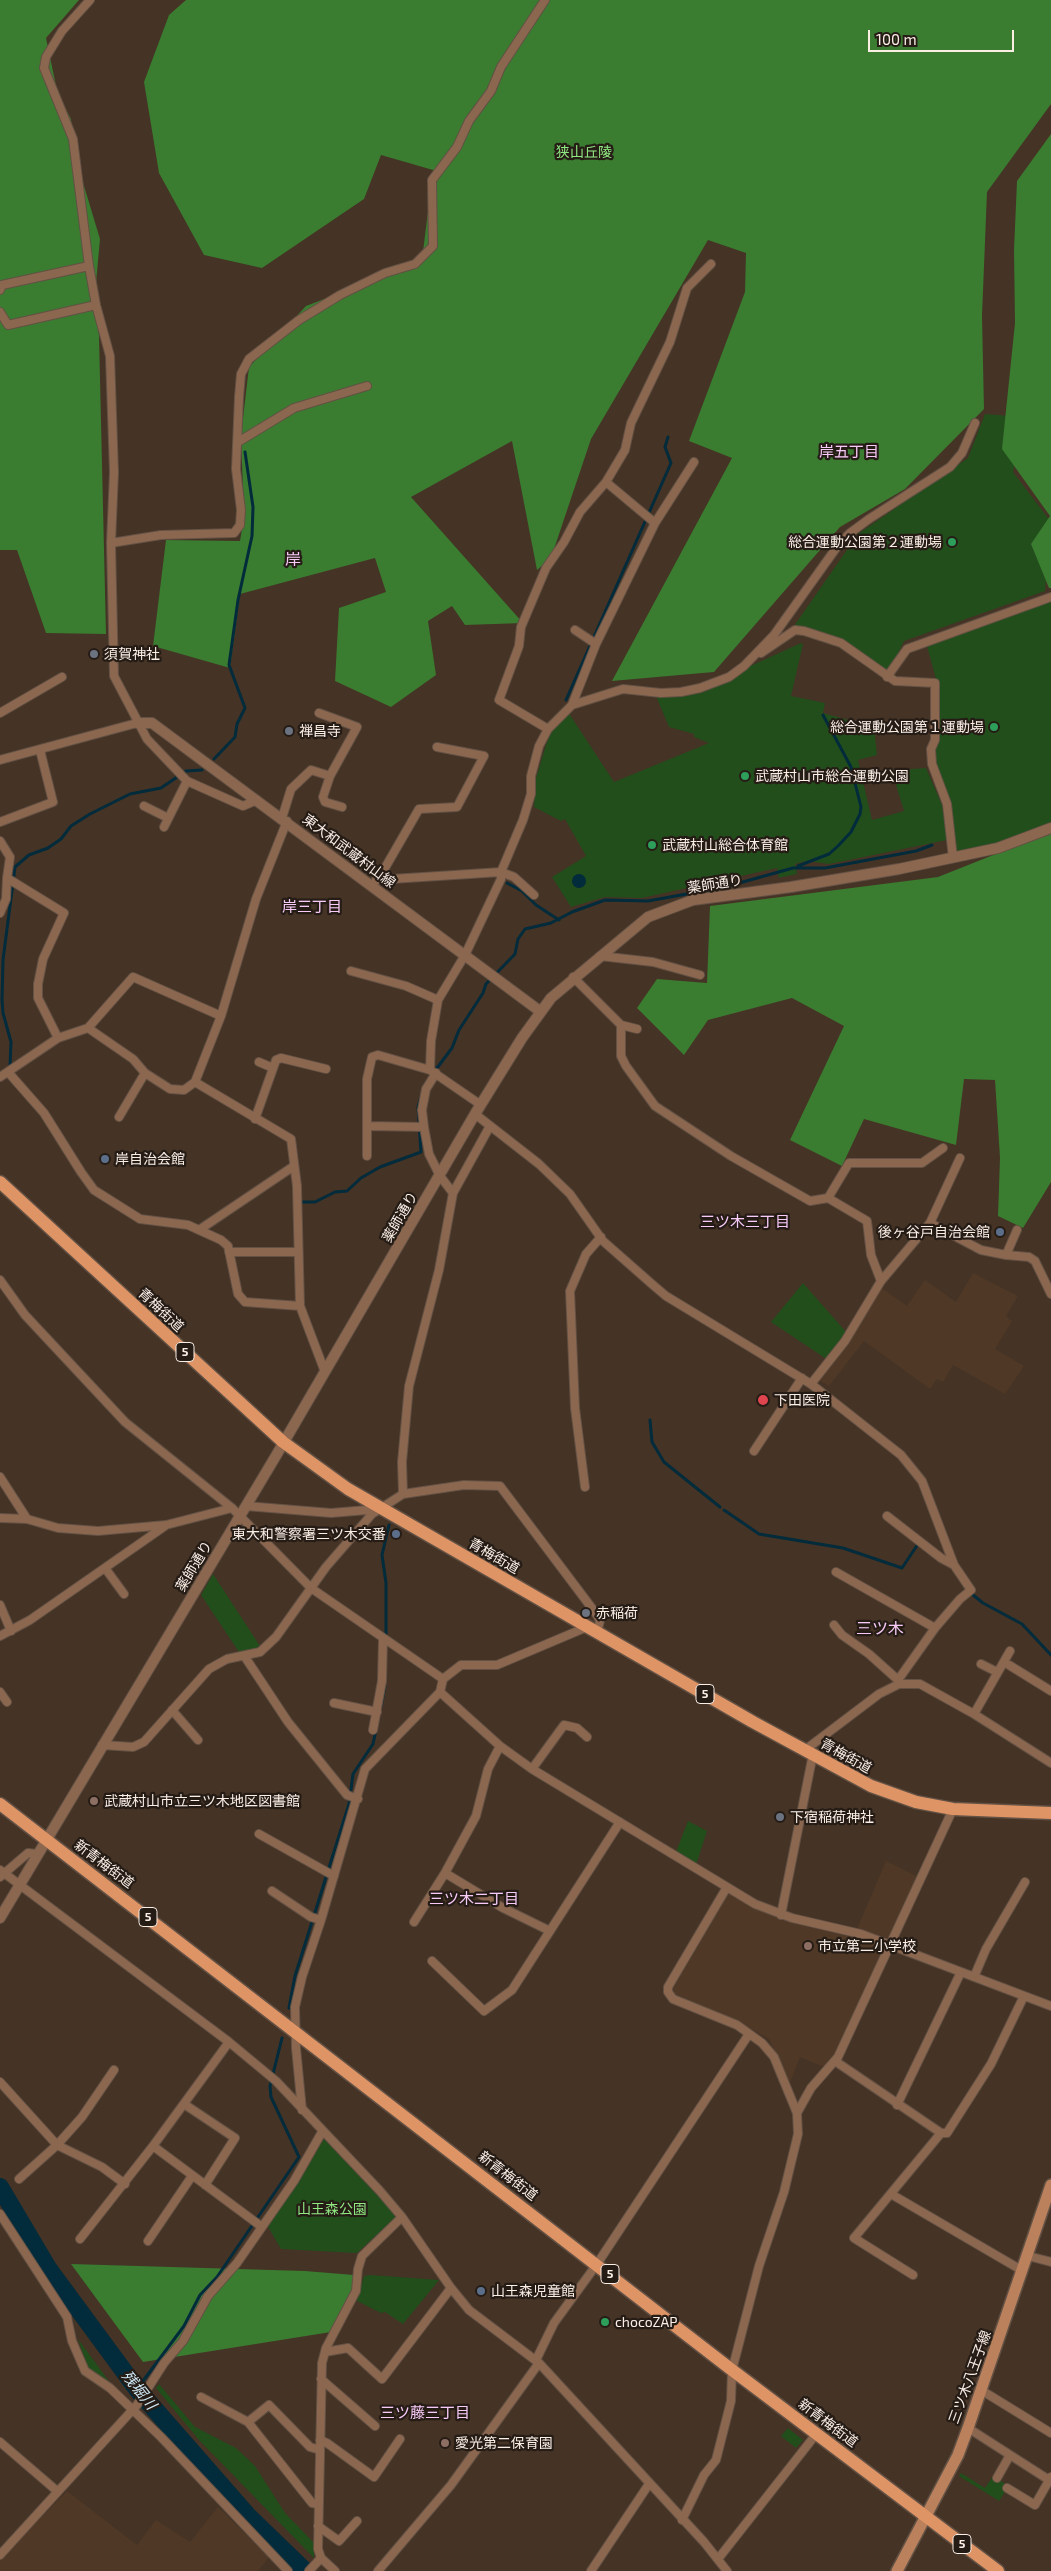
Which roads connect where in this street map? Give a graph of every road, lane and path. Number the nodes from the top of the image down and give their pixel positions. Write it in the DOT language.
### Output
graph roads {
  1 [pos="90,0"];
  2 [pos="545,0"];
  3 [pos="711,264"];
  4 [pos="89,266"];
  5 [pos="0,290"];
  6 [pos="96,306"];
  7 [pos="0,312"];
  8 [pos="367,386"];
  9 [pos="975,423"];
  10 [pos="238,442"];
  11 [pos="694,462"];
  12 [pos="606,482"];
  13 [pos="655,524"];
  14 [pos="111,543"];
  15 [pos="1051,597"];
  16 [pos="575,630"];
  17 [pos="593,642"];
  18 [pos="748,661"];
  19 [pos="62,677"];
  20 [pos="887,677"];
  21 [pos="572,705"];
  22 [pos="0,713"];
  23 [pos="319,714"];
  24 [pos="137,723"];
  25 [pos="548,730"];
  26 [pos="437,747"];
  27 [pos="40,750"];
  28 [pos="0,760"];
  29 [pos="183,776"];
  30 [pos="330,776"];
  31 [pos="257,800"];
  32 [pos="144,806"];
  33 [pos="342,807"];
  34 [pos="168,818"];
  35 [pos="284,820"];
  36 [pos="0,822"];
  37 [pos="164,827"];
  38 [pos="1051,828"];
  39 [pos="0,841"];
  40 [pos="953,858"];
  41 [pos="501,872"];
  42 [pos="11,880"];
  43 [pos="378,880"];
  44 [pos="366,881"];
  45 [pos="534,895"];
  46 [pos="0,913"];
  47 [pos="465,955"];
  48 [pos="600,956"];
  49 [pos="352,971"];
  50 [pos="700,976"];
  51 [pos="574,978"];
  52 [pos="438,1000"];
  53 [pos="541,1012"];
  54 [pos="221,1016"];
  55 [pos="621,1025"];
  56 [pos="88,1028"];
  57 [pos="637,1029"];
  58 [pos="58,1038"];
  59 [pos="258,1062"];
  60 [pos="273,1068"];
  61 [pos="326,1070"];
  62 [pos="8,1072"];
  63 [pos="433,1072"];
  64 [pos="145,1073"];
  65 [pos="0,1077"];
  66 [pos="195,1082"];
  67 [pos="478,1110"];
  68 [pos="118,1117"];
  69 [pos="255,1119"];
  70 [pos="367,1126"];
  71 [pos="490,1126"];
  72 [pos="424,1127"];
  73 [pos="943,1148"];
  74 [pos="368,1156"];
  75 [pos="960,1158"];
  76 [pos="294,1166"];
  77 [pos="440,1176"];
  78 [pos="0,1182"];
  79 [pos="453,1193"];
  80 [pos="828,1198"];
  81 [pos="930,1223"];
  82 [pos="199,1230"];
  83 [pos="1017,1230"];
  84 [pos="600,1237"];
  85 [pos="229,1252"];
  86 [pos="298,1252"];
  87 [pos="1006,1255"];
  88 [pos="0,1280"];
  89 [pos="882,1281"];
  90 [pos="1051,1294"];
  91 [pos="300,1306"];
  92 [pos="325,1372"];
  93 [pos="802,1378"];
  94 [pos="811,1384"];
  95 [pos="283,1442"];
  96 [pos="754,1451"];
  97 [pos="0,1477"];
  98 [pos="586,1487"];
  99 [pos="403,1494"];
  100 [pos="246,1506"];
  101 [pos="232,1508"];
  102 [pos="381,1509"];
  103 [pos="240,1516"];
  104 [pos="887,1516"];
  105 [pos="0,1518"];
  106 [pos="27,1518"];
  107 [pos="166,1524"];
  108 [pos="954,1564"];
  109 [pos="105,1568"];
  110 [pos="836,1572"];
  111 [pos="311,1588"];
  112 [pos="124,1594"];
  113 [pos="0,1605"];
  114 [pos="834,1625"];
  115 [pos="935,1628"];
  116 [pos="592,1629"];
  117 [pos="11,1631"];
  118 [pos="0,1636"];
  119 [pos="386,1641"];
  120 [pos="1010,1651"];
  121 [pos="245,1657"];
  122 [pos="981,1664"];
  123 [pos="1010,1665"];
  124 [pos="997,1672"];
  125 [pos="443,1679"];
  126 [pos="899,1682"];
  127 [pos="1051,1691"];
  128 [pos="0,1692"];
  129 [pos="440,1692"];
  130 [pos="7,1702"];
  131 [pos="334,1703"];
  132 [pos="172,1710"];
  133 [pos="377,1712"];
  134 [pos="974,1714"];
  135 [pos="373,1730"];
  136 [pos="587,1737"];
  137 [pos="198,1740"];
  138 [pos="102,1745"];
  139 [pos="500,1746"];
  140 [pos="809,1752"];
  141 [pos="1051,1763"];
  142 [pos="532,1769"];
  143 [pos="358,1799"];
  144 [pos="0,1804"];
  145 [pos="953,1809"];
  146 [pos="1051,1813"];
  147 [pos="620,1822"];
  148 [pos="259,1834"];
  149 [pos="47,1840"];
  150 [pos="38,1854"];
  151 [pos="446,1873"];
  152 [pos="1,1874"];
  153 [pos="334,1876"];
  154 [pos="1026,1882"];
  155 [pos="19,1885"];
  156 [pos="727,1886"];
  157 [pos="272,1891"];
  158 [pos="781,1915"];
  159 [pos="0,1918"];
  160 [pos="321,1920"];
  161 [pos="414,1922"];
  162 [pos="550,1931"];
  163 [pos="891,1945"];
  164 [pos="432,1961"];
  165 [pos="961,1972"];
  166 [pos="974,1977"];
  167 [pos="1024,1996"];
  168 [pos="1051,2006"];
  169 [pos="294,2030"];
  170 [pos="749,2034"];
  171 [pos="229,2042"];
  172 [pos="836,2060"];
  173 [pos="114,2070"];
  174 [pos="0,2082"];
  175 [pos="184,2104"];
  176 [pos="897,2104"];
  177 [pos="302,2110"];
  178 [pos="797,2113"];
  179 [pos="322,2132"];
  180 [pos="941,2133"];
  181 [pos="58,2145"];
  182 [pos="153,2146"];
  183 [pos="192,2176"];
  184 [pos="19,2179"];
  185 [pos="125,2184"];
  186 [pos="205,2185"];
  187 [pos="1051,2185"];
  188 [pos="891,2194"];
  189 [pos="1047,2211"];
  190 [pos="0,2214"];
  191 [pos="402,2217"];
  192 [pos="262,2227"];
  193 [pos="80,2238"];
  194 [pos="148,2241"];
  195 [pos="1028,2256"];
  196 [pos="1051,2262"];
  197 [pos="597,2264"];
  198 [pos="1022,2272"];
  199 [pos="913,2275"];
  200 [pos="451,2288"];
  201 [pos="325,2352"];
  202 [pos="538,2362"];
  203 [pos="732,2370"];
  204 [pos="321,2379"];
  205 [pos="981,2390"];
  206 [pos="201,2396"];
  207 [pos="135,2408"];
  208 [pos="248,2422"];
  209 [pos="374,2426"];
  210 [pos="968,2428"];
  211 [pos="816,2433"];
  212 [pos="1051,2433"];
  213 [pos="400,2439"];
  214 [pos="320,2440"];
  215 [pos="0,2442"];
  216 [pos="320,2450"];
  217 [pos="1010,2455"];
  218 [pos="997,2478"];
  219 [pos="1050,2478"];
  220 [pos="649,2484"];
  221 [pos="1007,2488"];
  222 [pos="57,2491"];
  223 [pos="317,2504"];
  224 [pos="926,2517"];
  225 [pos="682,2520"];
  226 [pos="358,2522"];
  227 [pos="318,2526"];
  228 [pos="0,2555"];
  229 [pos="320,2560"];
  230 [pos="719,2565"];
  231 [pos="288,2571"];
  232 [pos="309,2571"];
  233 [pos="335,2571"];
  234 [pos="378,2571"];
  235 [pos="591,2571"];
  236 [pos="727,2571"];
  237 [pos="897,2571"];
  238 [pos="998,2571"];
  1 -- 4 [label="street"];
  2 -- 10 [label="street"];
  3 -- 12 [label="street"];
  4 -- 5 [label="street"];
  4 -- 6 [label="street"];
  6 -- 7 [label="street"];
  6 -- 14 [label="street"];
  8 -- 10 [label="street"];
  9 -- 18 [label="street"];
  10 -- 14 [label="street"];
  11 -- 13 [label="street"];
  12 -- 13 [label="street"];
  12 -- 25 [label="street"];
  13 -- 17 [label="street"];
  14 -- 24 [label="street"];
  15 -- 20 [label="street"];
  16 -- 17 [label="street"];
  17 -- 21 [label="street"];
  18 -- 20 [label="street"];
  18 -- 21 [label="street"];
  19 -- 22 [label="street"];
  20 -- 40 [label="street"];
  21 -- 25 [label="street"];
  23 -- 30 [label="street"];
  24 -- 27 [label="street"];
  24 -- 29 [label="street"];
  24 -- 31 [label="street, 東大和武蔵村山線"];
  25 -- 41 [label="street"];
  26 -- 43 [label="street"];
  27 -- 28 [label="street"];
  27 -- 36 [label="street"];
  29 -- 31 [label="street"];
  29 -- 34 [label="street"];
  30 -- 33 [label="street"];
  30 -- 35 [label="street"];
  31 -- 35 [label="street, 東大和武蔵村山線"];
  32 -- 34 [label="street"];
  34 -- 37 [label="street"];
  35 -- 44 [label="street, 東大和武蔵村山線"];
  35 -- 54 [label="street"];
  38 -- 40 [label="street, 薬師通り"];
  39 -- 42 [label="street"];
  40 -- 48 [label="street, 薬師通り"];
  41 -- 43 [label="street"];
  41 -- 45 [label="street"];
  41 -- 47 [label="street"];
  42 -- 46 [label="street"];
  42 -- 58 [label="street"];
  43 -- 44 [label="street"];
  44 -- 47 [label="street, 東大和武蔵村山線"];
  47 -- 52 [label="street"];
  47 -- 53 [label="street, 東大和武蔵村山線"];
  48 -- 50 [label="street"];
  48 -- 51 [label="street, 薬師通り"];
  49 -- 52 [label="street"];
  51 -- 53 [label="street, 薬師通り"];
  51 -- 55 [label="street"];
  52 -- 63 [label="street"];
  53 -- 67 [label="street, 薬師通り"];
  54 -- 56 [label="street"];
  54 -- 66 [label="street"];
  55 -- 57 [label="street"];
  55 -- 80 [label="street"];
  56 -- 58 [label="street"];
  56 -- 64 [label="street"];
  58 -- 62 [label="street"];
  59 -- 60 [label="street"];
  60 -- 61 [label="street"];
  60 -- 69 [label="street"];
  62 -- 65 [label="street"];
  62 -- 82 [label="street"];
  63 -- 67 [label="street"];
  63 -- 70 [label="street"];
  63 -- 72 [label="street"];
  64 -- 66 [label="street"];
  64 -- 68 [label="street"];
  66 -- 69 [label="street"];
  67 -- 71 [label="street"];
  67 -- 77 [label="street, 薬師通り"];
  69 -- 76 [label="street"];
  70 -- 72 [label="street"];
  70 -- 74 [label="street"];
  71 -- 79 [label="street"];
  71 -- 84 [label="street"];
  72 -- 77 [label="street"];
  73 -- 80 [label="street"];
  75 -- 81 [label="street"];
  76 -- 82 [label="street"];
  76 -- 86 [label="street"];
  77 -- 79 [label="street"];
  77 -- 92 [label="street, 薬師通り"];
  78 -- 95 [label="main road, 青梅街道 / 5"];
  79 -- 99 [label="street"];
  80 -- 89 [label="street"];
  81 -- 87 [label="street"];
  81 -- 89 [label="street"];
  82 -- 85 [label="street"];
  83 -- 87 [label="street"];
  84 -- 93 [label="street"];
  84 -- 98 [label="street"];
  85 -- 86 [label="street"];
  85 -- 91 [label="street"];
  86 -- 91 [label="street"];
  87 -- 90 [label="street"];
  88 -- 101 [label="street"];
  89 -- 94 [label="street"];
  91 -- 92 [label="street"];
  92 -- 95 [label="street, 薬師通り"];
  93 -- 94 [label="street"];
  93 -- 96 [label="street"];
  94 -- 108 [label="street"];
  95 -- 100 [label="street, 薬師通り"];
  95 -- 102 [label="main road, 青梅街道 / 5"];
  97 -- 106 [label="street"];
  99 -- 102 [label="street"];
  99 -- 116 [label="street"];
  100 -- 102 [label="street"];
  100 -- 103 [label="street, 薬師通り"];
  101 -- 103 [label="street"];
  101 -- 107 [label="street"];
  102 -- 111 [label="street"];
  102 -- 116 [label="main road, 青梅街道 / 5"];
  103 -- 111 [label="street"];
  103 -- 138 [label="street, 薬師通り"];
  104 -- 108 [label="street"];
  105 -- 106 [label="street"];
  106 -- 107 [label="street"];
  107 -- 109 [label="street"];
  108 -- 115 [label="street"];
  109 -- 112 [label="street"];
  109 -- 117 [label="street"];
  110 -- 115 [label="street"];
  111 -- 119 [label="street"];
  111 -- 121 [label="street"];
  113 -- 117 [label="street"];
  114 -- 126 [label="street"];
  115 -- 126 [label="street"];
  116 -- 125 [label="street"];
  116 -- 140 [label="main road, 青梅街道 / 5"];
  117 -- 118 [label="street"];
  119 -- 125 [label="street"];
  119 -- 133 [label="street"];
  120 -- 124 [label="street"];
  121 -- 132 [label="street"];
  121 -- 143 [label="street"];
  122 -- 124 [label="street"];
  123 -- 127 [label="street"];
  124 -- 134 [label="street"];
  125 -- 129 [label="street"];
  126 -- 134 [label="street"];
  126 -- 140 [label="street"];
  128 -- 130 [label="street"];
  129 -- 139 [label="street"];
  129 -- 143 [label="street"];
  131 -- 133 [label="street"];
  132 -- 137 [label="street"];
  132 -- 138 [label="street"];
  133 -- 135 [label="street"];
  134 -- 141 [label="street"];
  136 -- 142 [label="street"];
  138 -- 149 [label="street, 薬師通り"];
  139 -- 142 [label="street"];
  139 -- 151 [label="street"];
  140 -- 145 [label="main road, 青梅街道 / 5"];
  140 -- 158 [label="street"];
  142 -- 147 [label="street"];
  143 -- 153 [label="street"];
  144 -- 149 [label="main road, 新青梅街道 / 5"];
  145 -- 146 [label="main road, 青梅街道 / 5"];
  145 -- 163 [label="street"];
  147 -- 156 [label="street"];
  147 -- 162 [label="street"];
  148 -- 153 [label="street"];
  149 -- 150 [label="street, 薬師通り"];
  149 -- 169 [label="main road, 新青梅街道 / 5"];
  150 -- 152 [label="street"];
  150 -- 155 [label="street, 薬師通り"];
  151 -- 161 [label="street"];
  151 -- 162 [label="street"];
  152 -- 155 [label="street"];
  153 -- 160 [label="street"];
  154 -- 166 [label="street"];
  155 -- 159 [label="street, 薬師通り"];
  155 -- 171 [label="street"];
  156 -- 158 [label="street"];
  156 -- 170 [label="street"];
  157 -- 160 [label="street"];
  158 -- 163 [label="street"];
  160 -- 169 [label="street"];
  162 -- 164 [label="street"];
  163 -- 165 [label="street"];
  163 -- 172 [label="street"];
  165 -- 166 [label="street"];
  165 -- 176 [label="street"];
  166 -- 167 [label="street"];
  167 -- 168 [label="street"];
  167 -- 180 [label="street"];
  169 -- 177 [label="street"];
  169 -- 197 [label="main road, 新青梅街道 / 5"];
  170 -- 178 [label="street"];
  170 -- 197 [label="street"];
  171 -- 175 [label="street"];
  171 -- 177 [label="street"];
  172 -- 176 [label="street"];
  172 -- 178 [label="street"];
  173 -- 181 [label="street"];
  174 -- 181 [label="street"];
  175 -- 182 [label="street"];
  175 -- 186 [label="street"];
  176 -- 180 [label="street"];
  177 -- 179 [label="street"];
  178 -- 203 [label="street"];
  179 -- 191 [label="street"];
  179 -- 192 [label="street"];
  180 -- 188 [label="street"];
  181 -- 184 [label="street"];
  181 -- 185 [label="street"];
  182 -- 183 [label="street"];
  182 -- 185 [label="street"];
  183 -- 186 [label="street"];
  183 -- 194 [label="street"];
  185 -- 193 [label="street"];
  186 -- 192 [label="street"];
  187 -- 189 [label="main road, 三ツ木八王子線"];
  188 -- 198 [label="street"];
  188 -- 199 [label="street"];
  189 -- 195 [label="main road, 三ツ木八王子線"];
  190 -- 207 [label="street"];
  191 -- 200 [label="street"];
  191 -- 201 [label="street"];
  192 -- 207 [label="street"];
  195 -- 196 [label="street"];
  195 -- 198 [label="main road, 三ツ木八王子線"];
  197 -- 202 [label="street"];
  197 -- 203 [label="main road, 新青梅街道 / 5"];
  198 -- 205 [label="main road, 三ツ木八王子線"];
  200 -- 201 [label="street"];
  200 -- 202 [label="street"];
  201 -- 204 [label="street"];
  202 -- 220 [label="street"];
  202 -- 234 [label="street"];
  203 -- 211 [label="main road, 新青梅街道 / 5"];
  203 -- 225 [label="street"];
  204 -- 209 [label="street"];
  204 -- 214 [label="street"];
  205 -- 210 [label="main road, 三ツ木八王子線"];
  205 -- 212 [label="street"];
  206 -- 208 [label="street"];
  207 -- 222 [label="street"];
  207 -- 231 [label="street"];
  208 -- 216 [label="street"];
  208 -- 223 [label="street"];
  210 -- 217 [label="street"];
  210 -- 224 [label="main road, 三ツ木八王子線"];
  211 -- 224 [label="main road, 新青梅街道 / 5"];
  211 -- 230 [label="street"];
  213 -- 214 [label="street"];
  214 -- 216 [label="street"];
  215 -- 222 [label="street"];
  216 -- 223 [label="street"];
  217 -- 218 [label="street"];
  217 -- 219 [label="street"];
  219 -- 221 [label="street"];
  220 -- 225 [label="street"];
  220 -- 235 [label="street"];
  222 -- 228 [label="street"];
  223 -- 227 [label="street"];
  224 -- 237 [label="main road, 三ツ木八王子線"];
  224 -- 238 [label="main road, 新青梅街道 / 5"];
  225 -- 230 [label="street"];
  226 -- 227 [label="street"];
  227 -- 229 [label="street"];
  229 -- 232 [label="street"];
  229 -- 233 [label="street"];
  230 -- 236 [label="street"];
}
